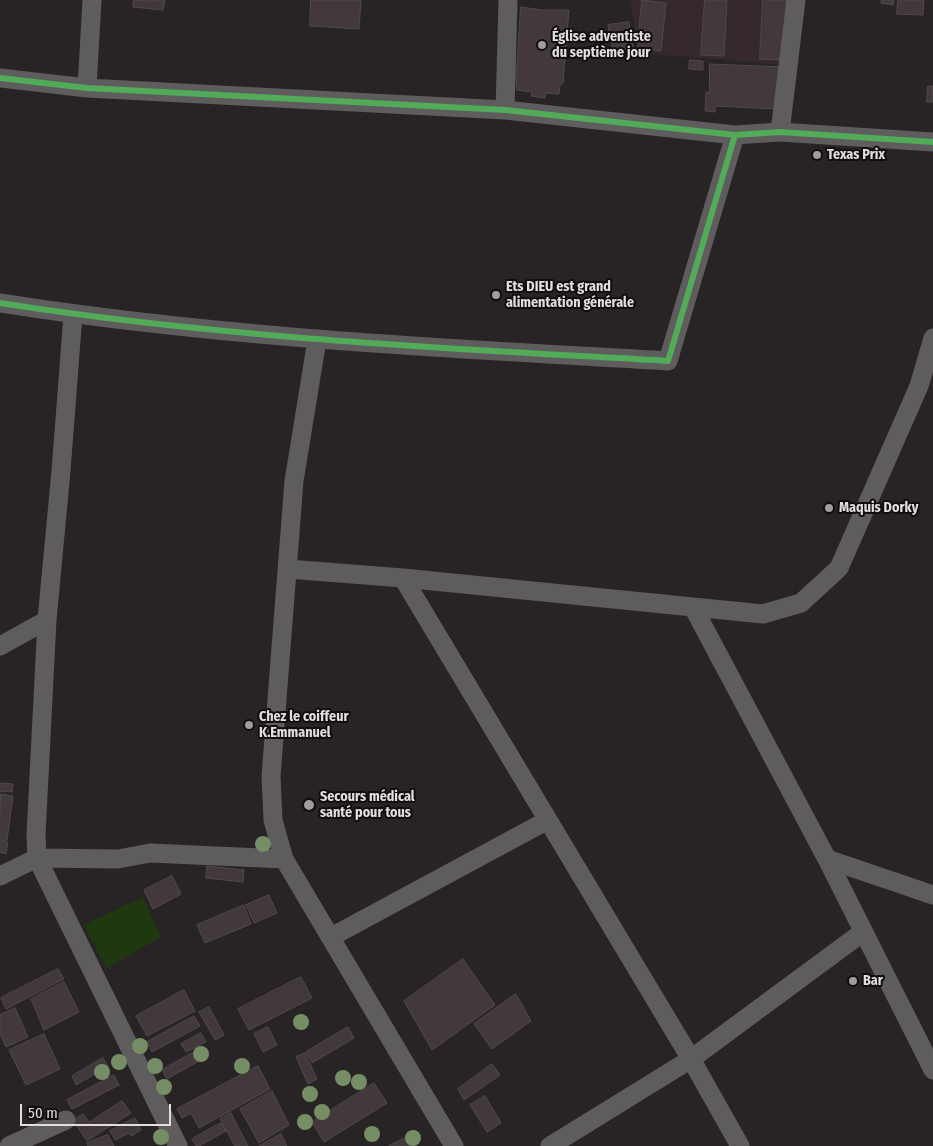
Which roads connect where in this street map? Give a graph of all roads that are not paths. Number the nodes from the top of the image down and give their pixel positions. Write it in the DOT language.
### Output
graph roads {
  1 [pos="92,0"];
  2 [pos="508,0"];
  3 [pos="796,0"];
  4 [pos="0,78"];
  5 [pos="87,88"];
  6 [pos="505,110"];
  7 [pos="780,132"];
  8 [pos="735,135"];
  9 [pos="933,142"];
  10 [pos="0,303"];
  11 [pos="73,315"];
  12 [pos="933,338"];
  13 [pos="317,340"];
  14 [pos="926,389"];
  15 [pos="288,569"];
  16 [pos="403,578"];
  17 [pos="693,607"];
  18 [pos="47,620"];
  19 [pos="0,646"];
  20 [pos="548,820"];
  21 [pos="38,858"];
  22 [pos="284,859"];
  23 [pos="827,859"];
  24 [pos="0,876"];
  25 [pos="933,895"];
  26 [pos="863,932"];
  27 [pos="331,937"];
  28 [pos="691,1059"];
  29 [pos="933,1070"];
  30 [pos="66,1120"];
  31 [pos="9,1146"];
  32 [pos="178,1146"];
  33 [pos="454,1146"];
  34 [pos="550,1146"];
  35 [pos="740,1146"];
  1 -- 5 [label="street"];
  2 -- 6 [label="street"];
  3 -- 7 [label="street"];
  4 -- 5 [label="street"];
  5 -- 6 [label="street"];
  6 -- 8 [label="street"];
  7 -- 8 [label="street"];
  7 -- 9 [label="street"];
  8 -- 13 [label="street"];
  10 -- 11 [label="street"];
  11 -- 13 [label="street"];
  11 -- 18 [label="street"];
  12 -- 14 [label="street"];
  13 -- 15 [label="street"];
  14 -- 17 [label="street"];
  15 -- 16 [label="street"];
  15 -- 22 [label="street"];
  16 -- 17 [label="street"];
  16 -- 20 [label="street"];
  17 -- 23 [label="street"];
  18 -- 19 [label="street"];
  18 -- 21 [label="street"];
  20 -- 27 [label="street"];
  20 -- 28 [label="street"];
  21 -- 22 [label="street"];
  21 -- 24 [label="street"];
  21 -- 32 [label="street"];
  22 -- 27 [label="street"];
  23 -- 25 [label="street"];
  23 -- 26 [label="street"];
  26 -- 28 [label="street"];
  26 -- 29 [label="street"];
  27 -- 33 [label="street"];
  28 -- 34 [label="street"];
  28 -- 35 [label="street"];
  30 -- 31 [label="street"];
}
